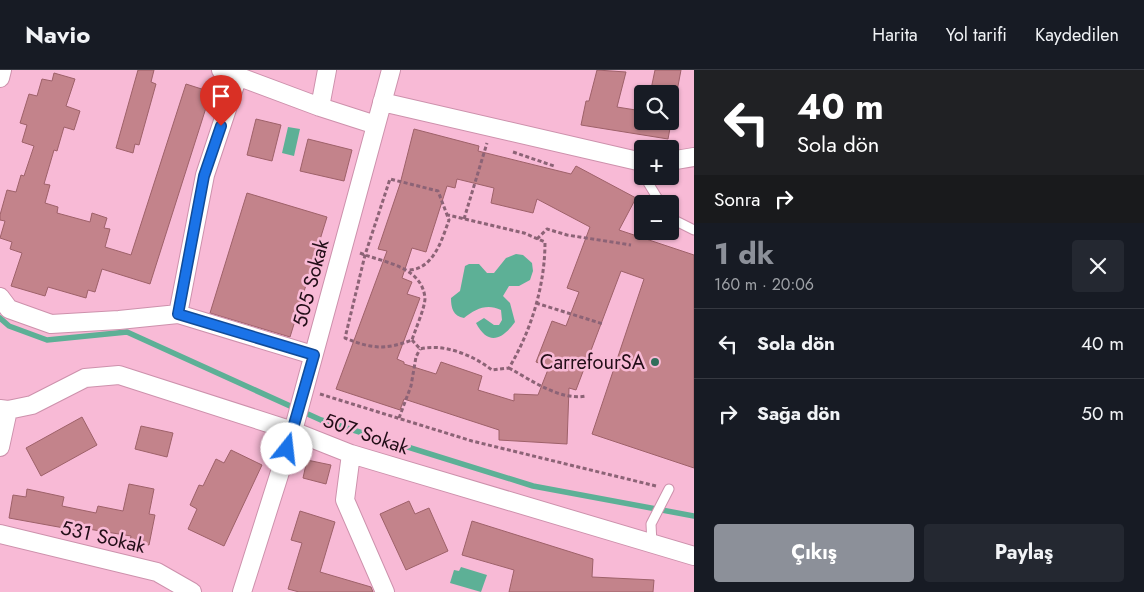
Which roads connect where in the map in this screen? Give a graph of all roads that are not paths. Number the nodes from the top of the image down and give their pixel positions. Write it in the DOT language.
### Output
graph roads {
  1 [pos="2,70"];
  2 [pos="221,70"];
  3 [pos="327,70"];
  4 [pos="391,70"];
  5 [pos="238,76"];
  6 [pos="0,78"];
  7 [pos="382,102"];
  8 [pos="320,108"];
  9 [pos="376,125"];
  10 [pos="694,157"];
  11 [pos="679,160"];
  12 [pos="634,167"];
  13 [pos="679,222"];
  14 [pos="694,230"];
  15 [pos="0,297"];
  16 [pos="178,314"];
  17 [pos="314,355"];
  18 [pos="4,410"];
  19 [pos="293,431"];
  20 [pos="0,447"];
  21 [pos="351,454"];
  22 [pos="669,489"];
  23 [pos="0,534"];
  24 [pos="652,544"];
  25 [pos="694,556"];
  26 [pos="192,592"];
  27 [pos="242,592"];
  28 [pos="385,592"];
  1 -- 6 [label="street"];
  2 -- 5 [label="street"];
  3 -- 8 [label="street"];
  4 -- 7 [label="street, 505 Sokak"];
  5 -- 8 [label="street"];
  5 -- 16 [label="street"];
  7 -- 9 [label="street, 505 Sokak"];
  7 -- 12 [label="street"];
  8 -- 9 [label="street"];
  9 -- 17 [label="street, 505 Sokak"];
  10 -- 11 [label="street"];
  13 -- 14 [label="lane"];
  15 -- 16 [label="street"];
  16 -- 17 [label="street"];
  17 -- 19 [label="street, 505 Sokak"];
  18 -- 19 [label="street, 507 Sokak"];
  18 -- 20 [label="street"];
  19 -- 21 [label="street, 507 Sokak"];
  19 -- 27 [label="street, 505 Sokak"];
  21 -- 24 [label="street, 507 Sokak"];
  21 -- 28 [label="street"];
  22 -- 24 [label="lane"];
  23 -- 26 [label="street, 531 Sokak"];
  24 -- 25 [label="street, 507 Sokak"];
}
